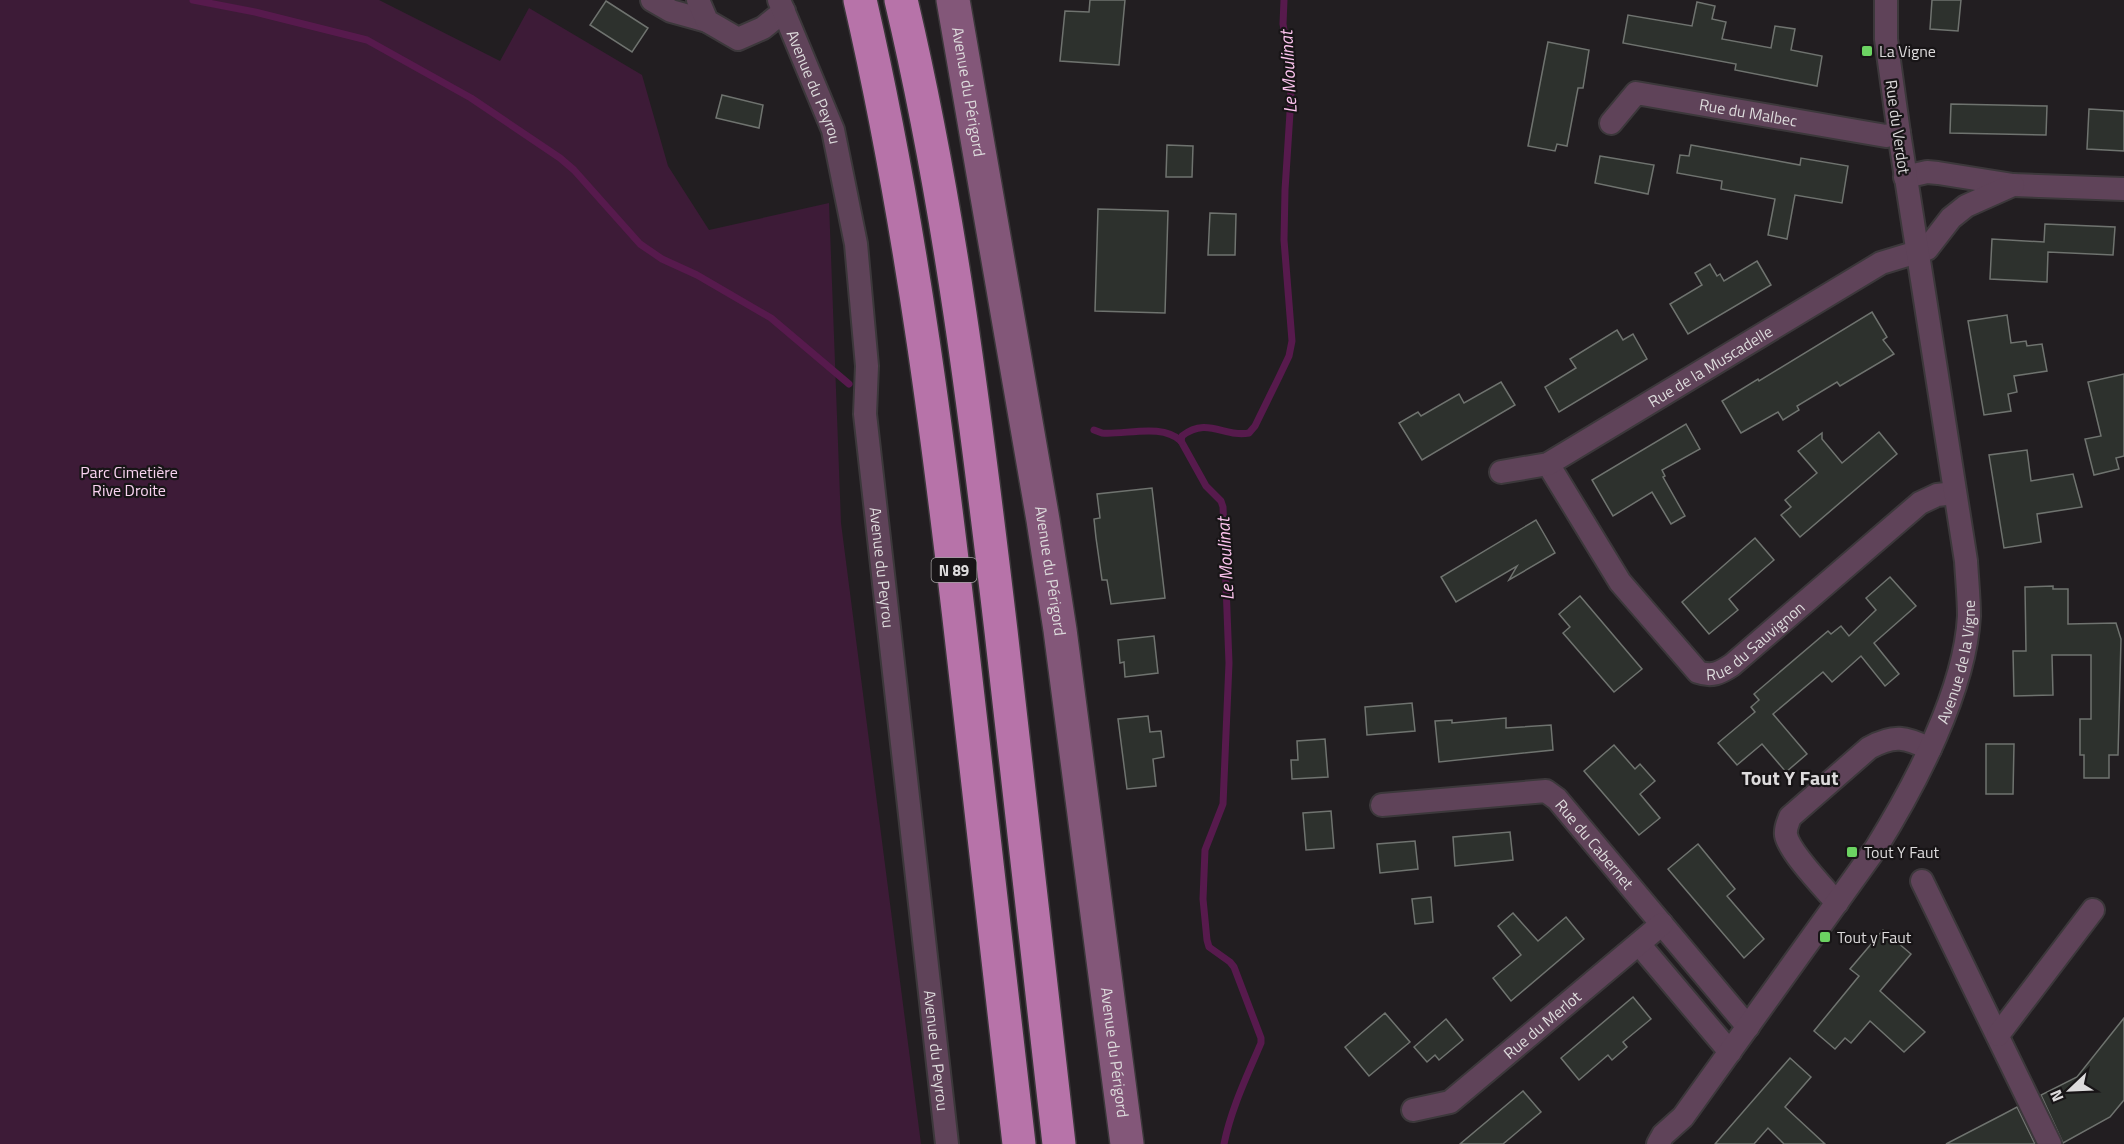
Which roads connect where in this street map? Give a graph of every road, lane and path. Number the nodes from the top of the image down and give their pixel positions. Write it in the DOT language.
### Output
graph roads {
  1 [pos="652,0"];
  2 [pos="698,0"];
  3 [pos="860,0"];
  4 [pos="901,0"];
  5 [pos="953,0"];
  6 [pos="1886,0"];
  7 [pos="782,5"];
  8 [pos="706,21"];
  9 [pos="1611,123"];
  10 [pos="1899,133"];
  11 [pos="1905,177"];
  12 [pos="2013,185"];
  13 [pos="2124,189"];
  14 [pos="1917,253"];
  15 [pos="1548,464"];
  16 [pos="1501,472"];
  17 [pos="1955,493"];
  18 [pos="1930,749"];
  19 [pos="1382,804"];
  20 [pos="1922,881"];
  21 [pos="1837,903"];
  22 [pos="2093,910"];
  23 [pos="1662,924"];
  24 [pos="1639,944"];
  25 [pos="1748,1027"];
  26 [pos="1998,1035"];
  27 [pos="1730,1052"];
  28 [pos="1413,1110"];
  29 [pos="1683,1117"];
  30 [pos="947,1144"];
  31 [pos="1019,1144"];
  32 [pos="1059,1144"];
  33 [pos="1127,1144"];
  34 [pos="1658,1144"];
  35 [pos="1678,1144"];
  36 [pos="2050,1144"];
  1 -- 8 [label="street"];
  2 -- 8 [label="street"];
  3 -- 31 [label="highway, N 89"];
  4 -- 32 [label="highway, N 89"];
  5 -- 33 [label="street, Avenue du Périgord"];
  6 -- 10 [label="street, Rue du Verdot"];
  7 -- 8 [label="street"];
  7 -- 30 [label="street, Avenue du Peyrou"];
  9 -- 10 [label="street, Rue du Malbec"];
  10 -- 11 [label="street, Rue du Verdot"];
  11 -- 12 [label="street"];
  11 -- 14 [label="street, Rue du Verdot"];
  12 -- 13 [label="street"];
  12 -- 14 [label="street"];
  14 -- 15 [label="street, Rue de la Muscadelle"];
  14 -- 17 [label="street, Avenue de la Vigne"];
  15 -- 16 [label="street, Rue de la Muscadelle"];
  15 -- 17 [label="street, Rue du Sauvignon"];
  17 -- 18 [label="street, Avenue de la Vigne"];
  18 -- 21 [label="street, Avenue de la Vigne"];
  18 -- 21 [label="street"];
  19 -- 23 [label="street, Rue du Cabernet"];
  20 -- 26 [label="street"];
  21 -- 25 [label="street, Avenue de la Vigne"];
  22 -- 26 [label="street"];
  23 -- 24 [label="street, Rue du Merlot"];
  23 -- 25 [label="street, Rue du Cabernet"];
  24 -- 27 [label="street"];
  24 -- 28 [label="street, Rue du Merlot"];
  25 -- 27 [label="street, Avenue de la Vigne"];
  26 -- 36 [label="street"];
  27 -- 29 [label="street, Avenue de la Vigne"];
  29 -- 34 [label="street, Avenue de la Vigne"];
  29 -- 35 [label="street, Avenue de la Vigne"];
}
